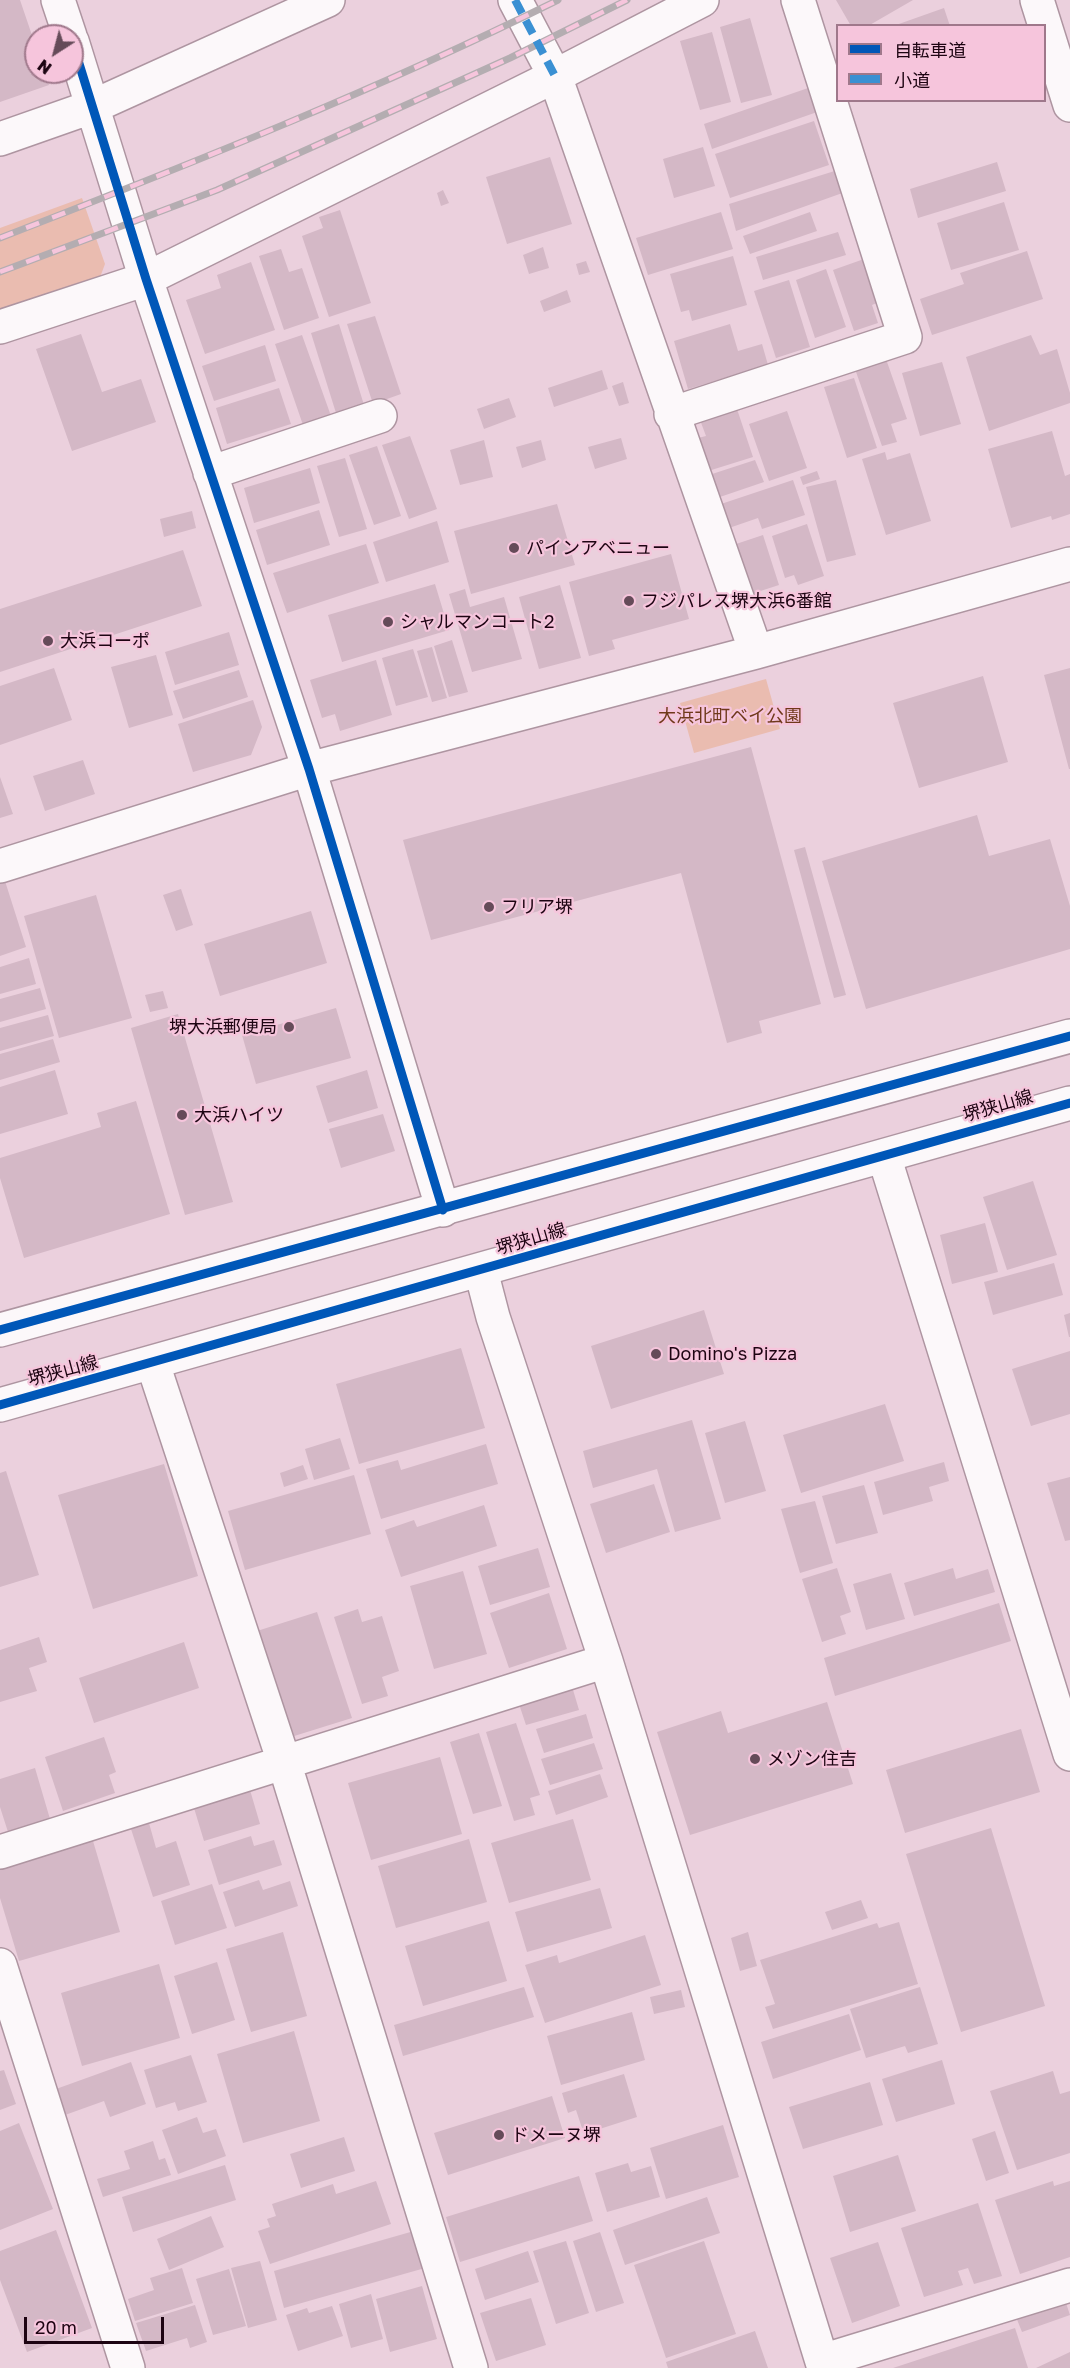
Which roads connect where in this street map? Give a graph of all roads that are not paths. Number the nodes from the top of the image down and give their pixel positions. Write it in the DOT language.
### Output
graph roads {
  1 [pos="58,0"];
  2 [pos="328,0"];
  3 [pos="515,0"];
  4 [pos="702,0"];
  5 [pos="798,0"];
  6 [pos="1037,0"];
  7 [pos="66,24"];
  8 [pos="1045,24"];
  9 [pos="1046,29"];
  10 [pos="84,76"];
  11 [pos="555,76"];
  12 [pos="1070,105"];
  13 [pos="94,106"];
  14 [pos="0,139"];
  15 [pos="146,279"];
  16 [pos="0,327"];
  17 [pos="671,414"];
  18 [pos="380,416"];
  19 [pos="210,473"];
  20 [pos="1070,564"];
  21 [pos="756,652"];
  22 [pos="309,769"];
  23 [pos="0,866"];
  24 [pos="1070,1036"];
  25 [pos="1070,1103"];
  26 [pos="884,1156"];
  27 [pos="442,1210"];
  28 [pos="481,1271"];
  29 [pos="2,1322"];
  30 [pos="153,1364"];
  31 [pos="0,1405"];
  32 [pos="606,1661"];
  33 [pos="1070,1754"];
  34 [pos="284,1762"];
  35 [pos="0,1852"];
  36 [pos="3,1980"];
  37 [pos="1070,2285"];
  38 [pos="823,2364"];
  39 [pos="128,2368"];
  40 [pos="471,2368"];
  1 -- 7 [label="street"];
  2 -- 13 [label="street"];
  3 -- 11 [label="street"];
  4 -- 11 [label="street"];
  5 -- 17 [label="street"];
  6 -- 8 [label="street"];
  9 -- 12 [label="street"];
  10 -- 13 [label="street"];
  11 -- 15 [label="street"];
  11 -- 17 [label="street"];
  13 -- 14 [label="street"];
  13 -- 15 [label="street"];
  15 -- 16 [label="street"];
  15 -- 19 [label="street"];
  17 -- 21 [label="street"];
  18 -- 19 [label="street"];
  19 -- 22 [label="street"];
  20 -- 21 [label="street"];
  21 -- 22 [label="street"];
  22 -- 23 [label="street"];
  22 -- 27 [label="street"];
  24 -- 27 [label="street"];
  25 -- 26 [label="street, 堺狭山線"];
  26 -- 28 [label="street, 堺狭山線"];
  26 -- 33 [label="street"];
  27 -- 29 [label="street"];
  28 -- 30 [label="street, 堺狭山線"];
  28 -- 32 [label="street"];
  30 -- 31 [label="street, 堺狭山線"];
  30 -- 34 [label="street"];
  32 -- 34 [label="street"];
  32 -- 38 [label="street"];
  34 -- 35 [label="street"];
  34 -- 40 [label="street"];
  36 -- 39 [label="street"];
  37 -- 38 [label="street"];
}
